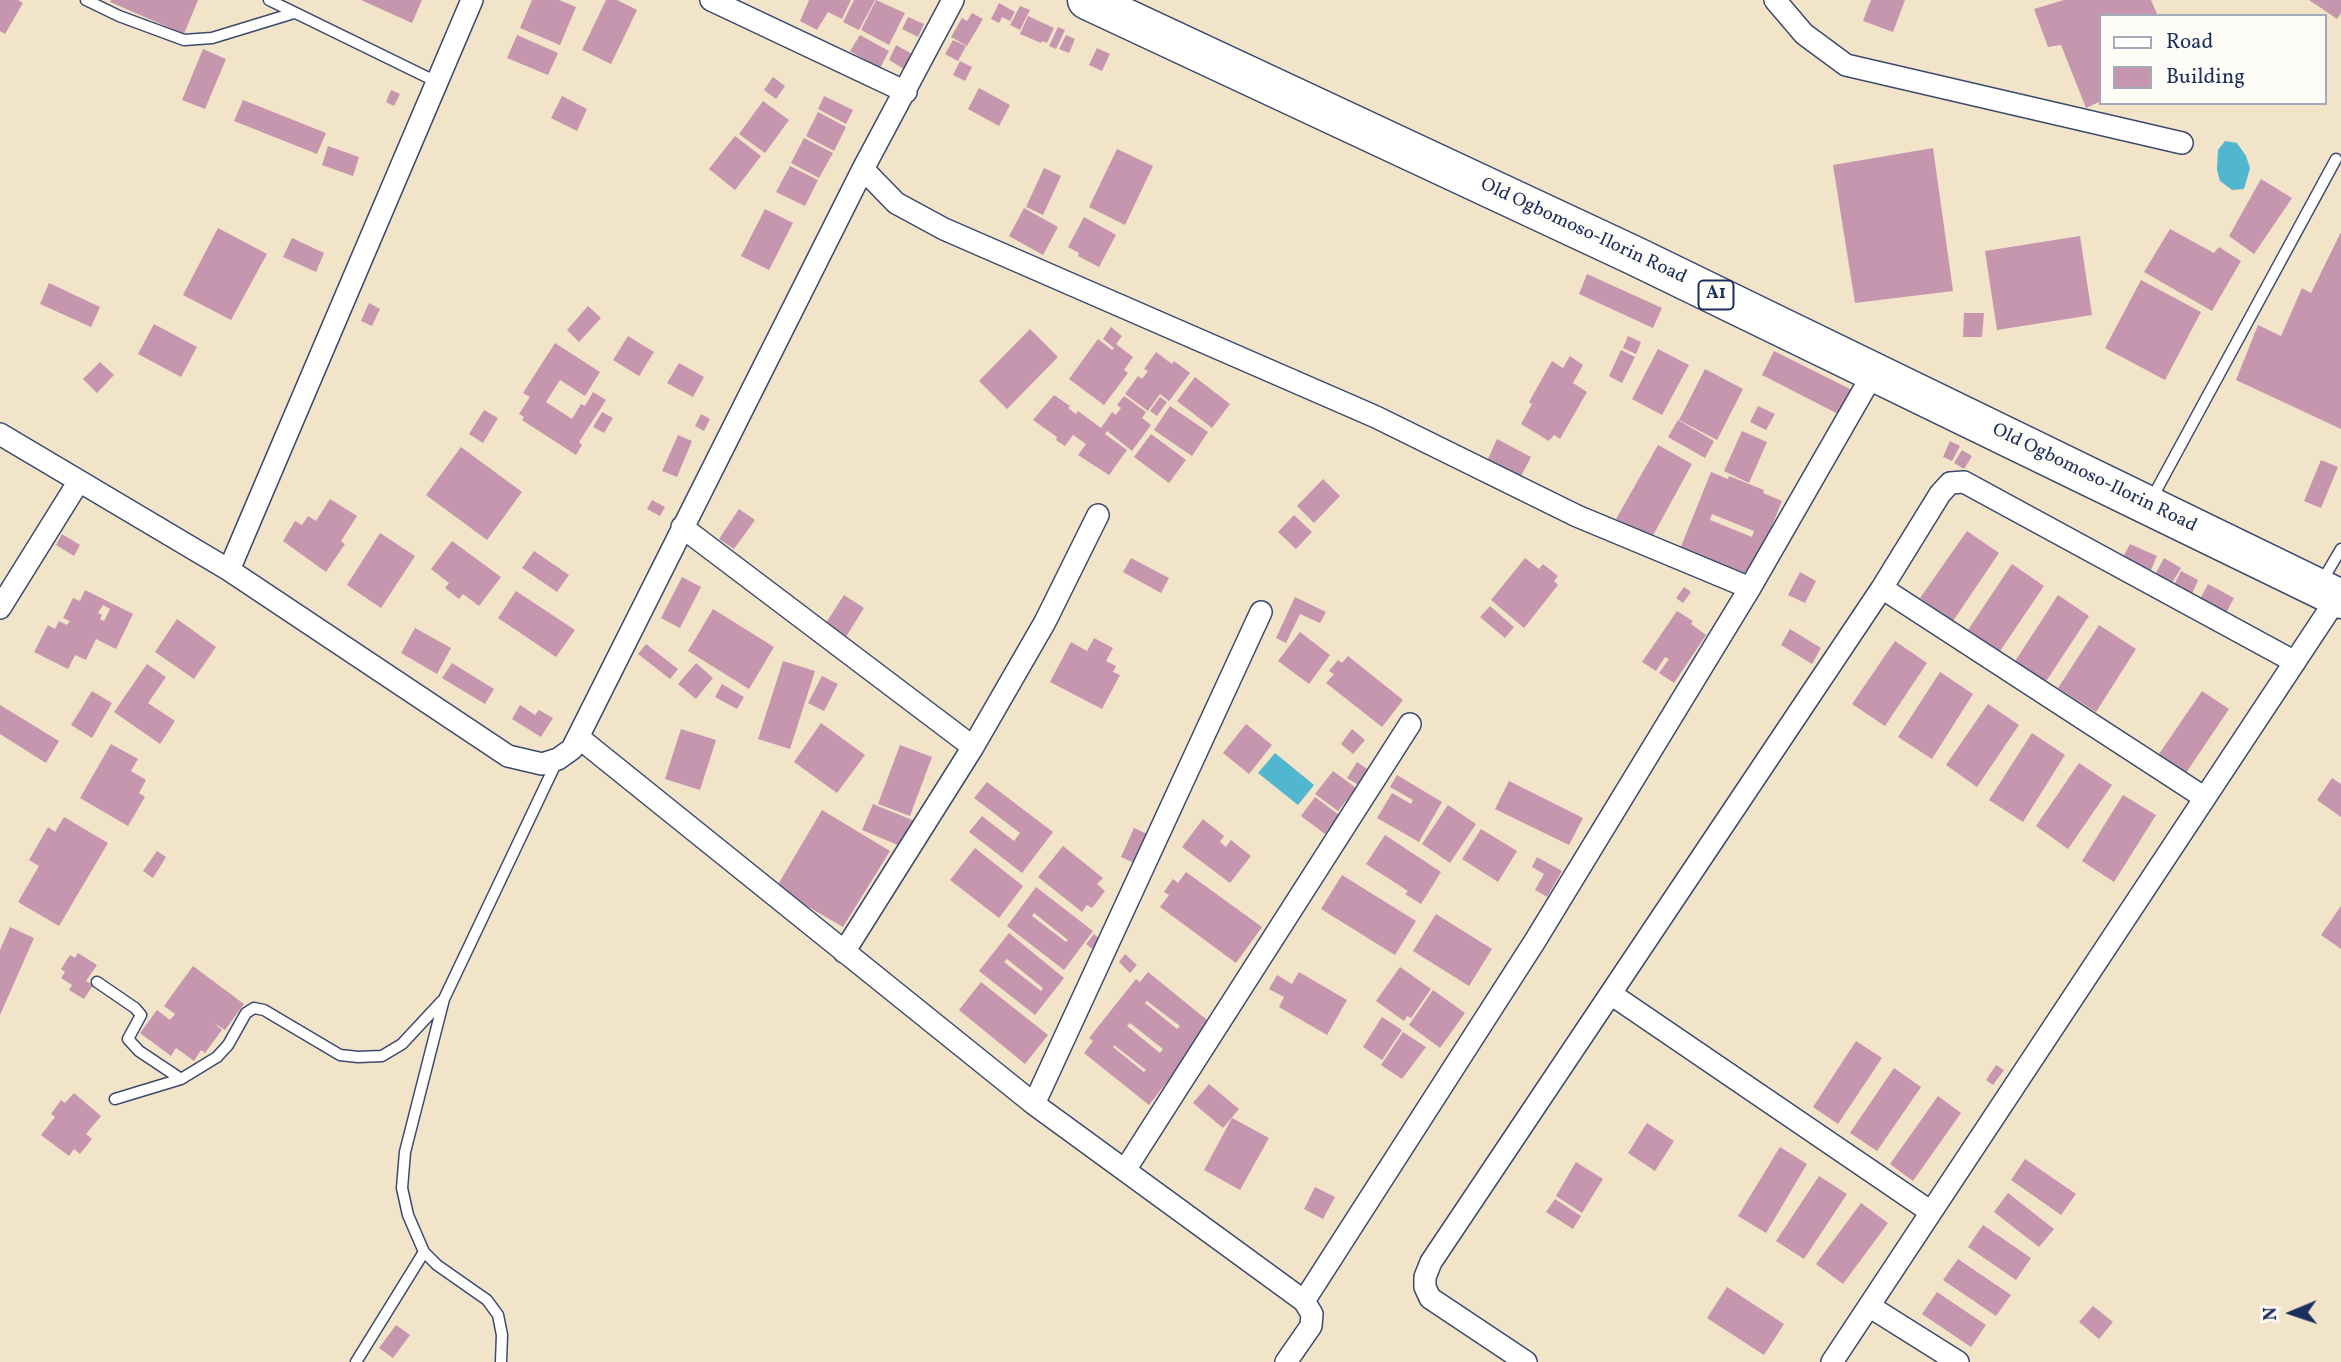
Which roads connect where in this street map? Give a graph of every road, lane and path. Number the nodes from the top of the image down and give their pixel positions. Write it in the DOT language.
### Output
graph roads {
  1 [pos="86,0"];
  2 [pos="269,0"];
  3 [pos="472,0"];
  4 [pos="710,0"];
  5 [pos="953,0"];
  6 [pos="1087,0"];
  7 [pos="1775,0"];
  8 [pos="295,13"];
  9 [pos="437,82"];
  10 [pos="905,92"];
  11 [pos="2182,143"];
  12 [pos="2336,159"];
  13 [pos="863,169"];
  14 [pos="1874,372"];
  15 [pos="0,433"];
  16 [pos="79,481"];
  17 [pos="2148,505"];
  18 [pos="1098,515"];
  19 [pos="682,527"];
  20 [pos="2341,549"];
  21 [pos="229,570"];
  22 [pos="1750,588"];
  23 [pos="1882,588"];
  24 [pos="2332,595"];
  25 [pos="0,608"];
  26 [pos="1261,612"];
  27 [pos="2295,662"];
  28 [pos="1410,724"];
  29 [pos="578,737"];
  30 [pos="973,747"];
  31 [pos="558,760"];
  32 [pos="2205,798"];
  33 [pos="844,951"];
  34 [pos="97,982"];
  35 [pos="1611,994"];
  36 [pos="444,999"];
  37 [pos="181,1079"];
  38 [pos="116,1099"];
  39 [pos="1034,1104"];
  40 [pos="1125,1170"];
  41 [pos="1931,1212"];
  42 [pos="424,1252"];
  43 [pos="1304,1301"];
  44 [pos="1869,1306"];
  45 [pos="356,1362"];
  46 [pos="501,1362"];
  47 [pos="1286,1362"];
  48 [pos="1526,1362"];
  49 [pos="1832,1362"];
  50 [pos="1958,1362"];
  1 -- 8 [label="lane"];
  2 -- 8 [label="lane"];
  3 -- 9 [label="street"];
  4 -- 10 [label="street"];
  5 -- 10 [label="street"];
  6 -- 14 [label="highway, Old Ogbomoso-Ilorin Road / A1"];
  7 -- 11 [label="street"];
  8 -- 9 [label="lane"];
  9 -- 21 [label="street"];
  10 -- 13 [label="street"];
  12 -- 17 [label="lane"];
  13 -- 19 [label="street"];
  13 -- 22 [label="street"];
  14 -- 17 [label="highway, Old Ogbomoso-Ilorin Road / A1"];
  14 -- 22 [label="street"];
  15 -- 16 [label="street"];
  16 -- 21 [label="street"];
  16 -- 25 [label="street"];
  17 -- 24 [label="highway, Old Ogbomoso-Ilorin Road / A1"];
  18 -- 30 [label="street"];
  19 -- 29 [label="street"];
  19 -- 30 [label="street"];
  20 -- 24 [label="lane"];
  21 -- 31 [label="street"];
  22 -- 43 [label="street"];
  23 -- 27 [label="street"];
  23 -- 32 [label="street"];
  23 -- 35 [label="street"];
  24 -- 27 [label="street"];
  26 -- 39 [label="street"];
  27 -- 32 [label="street"];
  28 -- 40 [label="street"];
  29 -- 31 [label="street"];
  29 -- 33 [label="street"];
  30 -- 33 [label="street"];
  31 -- 36 [label="lane"];
  32 -- 41 [label="street"];
  33 -- 39 [label="street"];
  34 -- 37 [label="lane"];
  35 -- 41 [label="street"];
  35 -- 48 [label="street"];
  36 -- 37 [label="lane"];
  36 -- 42 [label="lane"];
  37 -- 38 [label="lane"];
  39 -- 40 [label="street"];
  40 -- 43 [label="street"];
  41 -- 44 [label="street"];
  42 -- 45 [label="lane"];
  42 -- 46 [label="lane"];
  43 -- 47 [label="street"];
  44 -- 49 [label="street"];
  44 -- 50 [label="street"];
}
